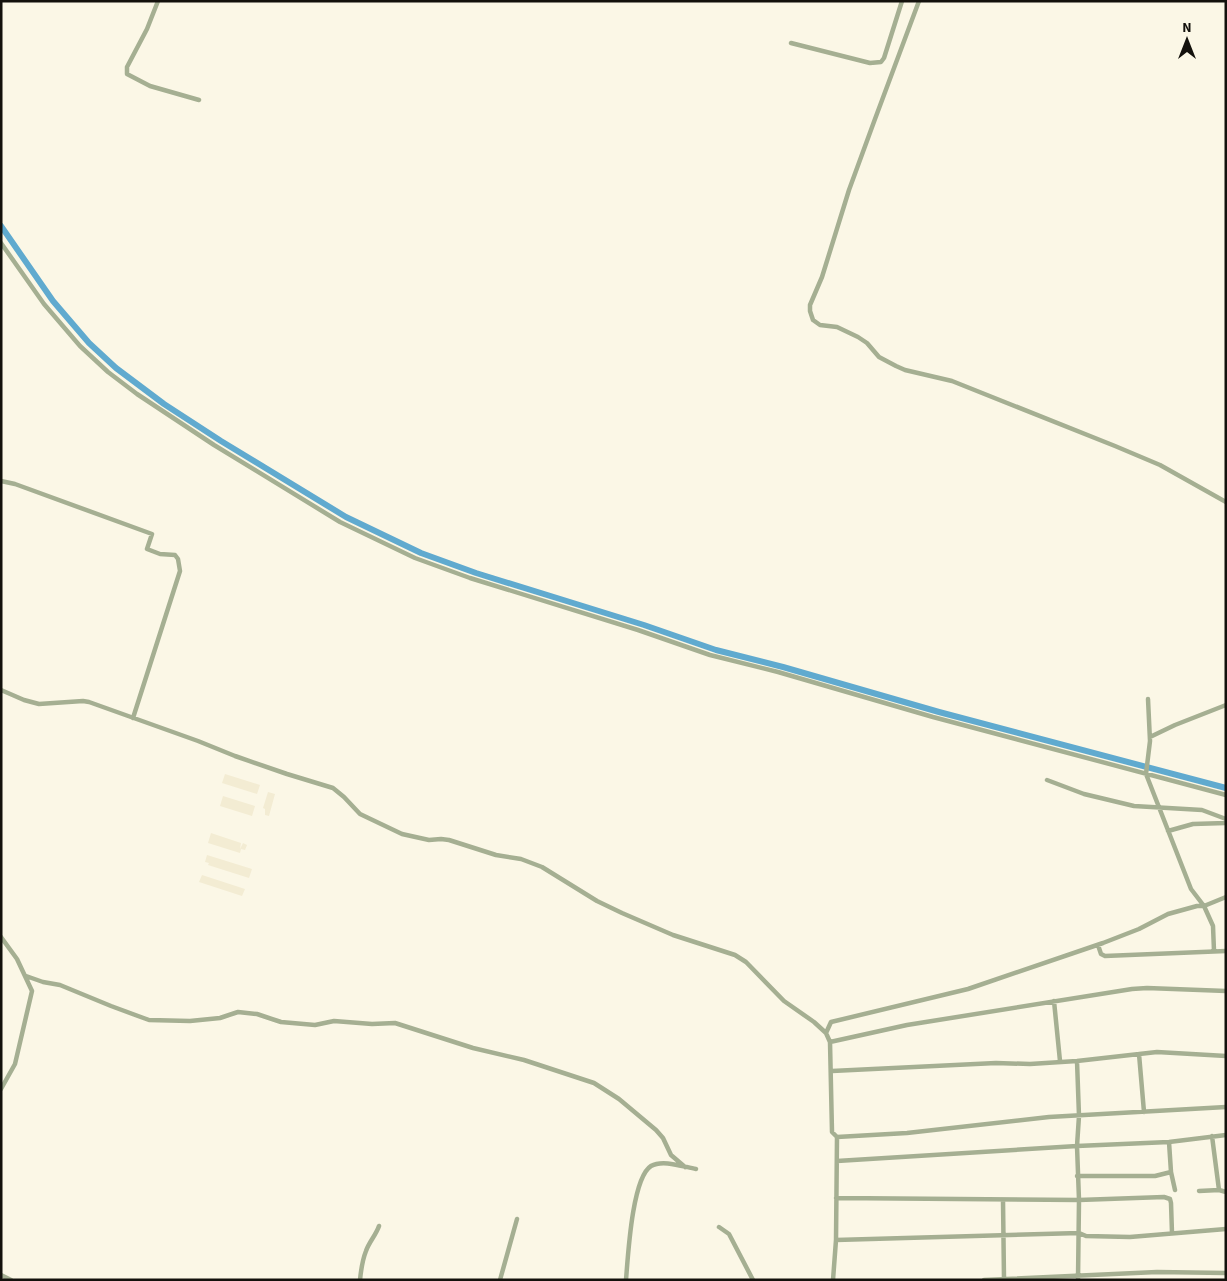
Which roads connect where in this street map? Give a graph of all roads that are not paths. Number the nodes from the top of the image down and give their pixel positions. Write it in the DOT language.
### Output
graph roads {
  1 [pos="158,1"];
  2 [pos="902,1"];
  3 [pos="919,1"];
  4 [pos="791,43"];
  5 [pos="198,100"];
  6 [pos="1,243"];
  7 [pos="1,481"];
  8 [pos="1226,502"];
  9 [pos="1,690"];
  10 [pos="1148,699"];
  11 [pos="1226,705"];
  12 [pos="133,718"];
  13 [pos="1150,737"];
  14 [pos="1146,774"];
  15 [pos="1047,780"];
  16 [pos="1226,795"];
  17 [pos="1158,807"];
  18 [pos="1226,818"];
  19 [pos="1226,823"];
  20 [pos="1168,831"];
  21 [pos="1226,897"];
  22 [pos="1204,906"];
  23 [pos="1,937"];
  24 [pos="1098,945"];
  25 [pos="1214,950"];
  26 [pos="1226,951"];
  27 [pos="26,976"];
  28 [pos="1226,991"];
  29 [pos="1054,1001"];
  30 [pos="826,1032"];
  31 [pos="830,1042"];
  32 [pos="1139,1054"];
  33 [pos="1226,1056"];
  34 [pos="1060,1061"];
  35 [pos="1077,1061"];
  36 [pos="832,1071"];
  37 [pos="1,1089"];
  38 [pos="1226,1107"];
  39 [pos="1144,1112"];
  40 [pos="1079,1116"];
  41 [pos="1226,1135"];
  42 [pos="1212,1136"];
  43 [pos="837,1137"];
  44 [pos="1169,1142"];
  45 [pos="1077,1146"];
  46 [pos="837,1161"];
  47 [pos="684,1167"];
  48 [pos="696,1168"];
  49 [pos="1171,1172"];
  50 [pos="1077,1176"];
  51 [pos="1175,1190"];
  52 [pos="1219,1190"];
  53 [pos="1199,1191"];
  54 [pos="1226,1192"];
  55 [pos="836,1198"];
  56 [pos="1003,1200"];
  57 [pos="1079,1200"];
  58 [pos="517,1219"];
  59 [pos="379,1226"];
  60 [pos="719,1227"];
  61 [pos="1226,1229"];
  62 [pos="1079,1233"];
  63 [pos="1172,1233"];
  64 [pos="1004,1236"];
  65 [pos="836,1240"];
  66 [pos="1226,1273"];
  67 [pos="1,1275"];
  68 [pos="1078,1278"];
  69 [pos="1004,1279"];
  70 [pos="12,1280"];
  71 [pos="360,1280"];
  72 [pos="500,1280"];
  73 [pos="626,1280"];
  74 [pos="753,1280"];
  75 [pos="833,1280"];
  76 [pos="984,1280"];
  77 [pos="1000,1280"];
  1 -- 5 [label="street"];
  2 -- 4 [label="street"];
  3 -- 8 [label="street"];
  6 -- 14 [label="street"];
  7 -- 12 [label="street"];
  9 -- 12 [label="street"];
  10 -- 13 [label="street"];
  11 -- 13 [label="street"];
  12 -- 30 [label="street"];
  13 -- 14 [label="street"];
  14 -- 16 [label="street"];
  14 -- 17 [label="street"];
  15 -- 17 [label="street"];
  17 -- 18 [label="street"];
  17 -- 20 [label="street"];
  19 -- 20 [label="street"];
  20 -- 22 [label="street"];
  21 -- 22 [label="street"];
  22 -- 24 [label="street"];
  22 -- 25 [label="street"];
  23 -- 27 [label="street"];
  24 -- 25 [label="street"];
  24 -- 30 [label="street"];
  25 -- 26 [label="street"];
  27 -- 37 [label="street"];
  27 -- 47 [label="street"];
  28 -- 29 [label="street"];
  29 -- 31 [label="street"];
  29 -- 34 [label="street"];
  30 -- 31 [label="street"];
  31 -- 36 [label="street"];
  32 -- 33 [label="street"];
  32 -- 35 [label="street"];
  32 -- 39 [label="street"];
  34 -- 35 [label="street"];
  34 -- 36 [label="street"];
  35 -- 40 [label="street"];
  36 -- 43 [label="street"];
  38 -- 39 [label="street"];
  39 -- 40 [label="street"];
  40 -- 43 [label="street"];
  40 -- 45 [label="street"];
  41 -- 42 [label="street"];
  42 -- 44 [label="street"];
  42 -- 52 [label="street"];
  43 -- 46 [label="street"];
  44 -- 45 [label="street"];
  44 -- 49 [label="street"];
  45 -- 46 [label="street"];
  45 -- 50 [label="street"];
  46 -- 55 [label="street"];
  47 -- 48 [label="street"];
  47 -- 73 [label="street"];
  49 -- 50 [label="street"];
  49 -- 51 [label="street"];
  50 -- 57 [label="street"];
  52 -- 53 [label="street"];
  52 -- 54 [label="street"];
  55 -- 56 [label="street"];
  55 -- 65 [label="street"];
  56 -- 57 [label="street"];
  56 -- 64 [label="street"];
  57 -- 62 [label="street"];
  57 -- 63 [label="street"];
  58 -- 72 [label="street"];
  59 -- 71 [label="street"];
  60 -- 74 [label="street"];
  61 -- 63 [label="street"];
  62 -- 63 [label="street"];
  62 -- 64 [label="street"];
  62 -- 68 [label="street"];
  64 -- 65 [label="street"];
  64 -- 69 [label="street"];
  65 -- 75 [label="street"];
  66 -- 68 [label="street"];
  67 -- 70 [label="street"];
  68 -- 69 [label="street"];
  69 -- 77 [label="street"];
  76 -- 77 [label="street"];
}
